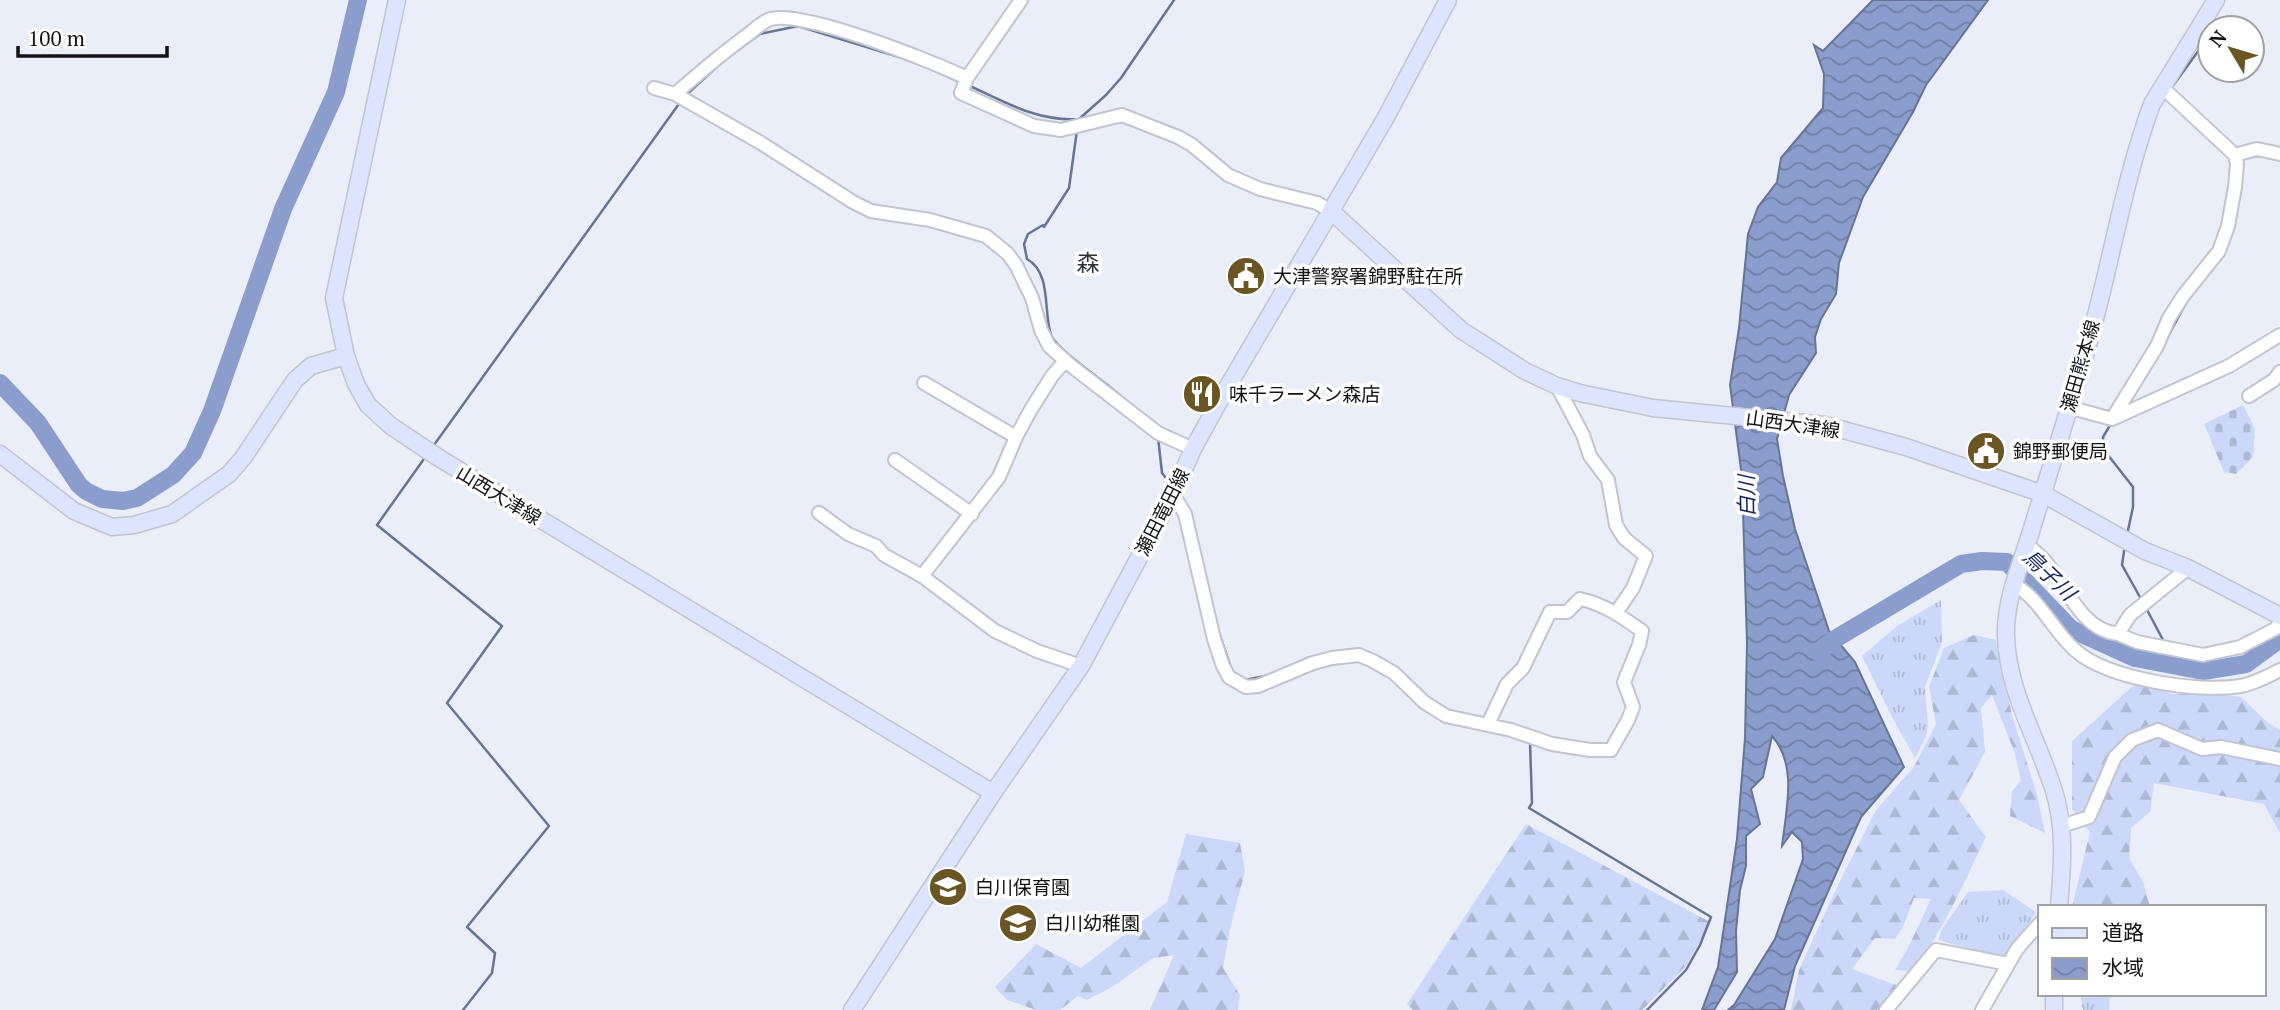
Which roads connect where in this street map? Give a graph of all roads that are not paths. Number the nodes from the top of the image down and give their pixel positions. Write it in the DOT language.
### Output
graph roads {
  1 [pos="397,0"];
  2 [pos="1021,0"];
  3 [pos="1448,0"];
  4 [pos="2216,0"];
  5 [pos="967,78"];
  6 [pos="654,88"];
  7 [pos="2163,88"];
  8 [pos="675,94"];
  9 [pos="2280,154"];
  10 [pos="2235,155"];
  11 [pos="1331,211"];
  12 [pos="2280,335"];
  13 [pos="346,356"];
  14 [pos="1065,361"];
  15 [pos="2280,372"];
  16 [pos="924,383"];
  17 [pos="1557,386"];
  18 [pos="2249,396"];
  19 [pos="2068,407"];
  20 [pos="2112,419"];
  21 [pos="1016,437"];
  22 [pos="1193,449"];
  23 [pos="0,454"];
  24 [pos="895,460"];
  25 [pos="1173,494"];
  26 [pos="2043,494"];
  27 [pos="819,513"];
  28 [pos="972,514"];
  29 [pos="2027,545"];
  30 [pos="2188,568"];
  31 [pos="922,576"];
  32 [pos="2013,584"];
  33 [pos="1616,612"];
  34 [pos="2280,616"];
  35 [pos="2280,623"];
  36 [pos="2118,634"];
  37 [pos="1081,666"];
  38 [pos="2280,670"];
  39 [pos="1488,724"];
  40 [pos="2280,759"];
  41 [pos="993,793"];
  42 [pos="2062,826"];
  43 [pos="2059,905"];
  44 [pos="2038,925"];
  45 [pos="2008,964"];
  46 [pos="852,1010"];
  47 [pos="1886,1010"];
  48 [pos="1982,1010"];
  1 -- 13 [label="main road, 山西大津線"];
  2 -- 5 [label="street"];
  3 -- 11 [label="main road, 瀬田竜田線"];
  4 -- 7 [label="main road, 瀬田熊本線"];
  5 -- 8 [label="street"];
  5 -- 11 [label="street"];
  6 -- 8 [label="street"];
  7 -- 10 [label="street"];
  7 -- 19 [label="main road, 瀬田熊本線"];
  8 -- 14 [label="street"];
  9 -- 10 [label="street"];
  10 -- 20 [label="street"];
  11 -- 17 [label="main road, 山西大津線"];
  11 -- 22 [label="main road, 瀬田竜田線"];
  12 -- 20 [label="street"];
  13 -- 23 [label="main road"];
  13 -- 41 [label="main road, 山西大津線"];
  14 -- 21 [label="street"];
  14 -- 22 [label="street"];
  15 -- 18 [label="street"];
  16 -- 21 [label="street"];
  17 -- 26 [label="main road, 山西大津線"];
  17 -- 33 [label="street"];
  19 -- 20 [label="street"];
  19 -- 26 [label="main road, 瀬田熊本線"];
  21 -- 28 [label="street"];
  22 -- 25 [label="main road, 瀬田竜田線"];
  24 -- 28 [label="street"];
  25 -- 37 [label="main road, 瀬田竜田線"];
  25 -- 39 [label="street"];
  26 -- 29 [label="main road, 瀬田熊本線"];
  26 -- 30 [label="main road, 山西大津線"];
  27 -- 31 [label="street"];
  28 -- 31 [label="street"];
  29 -- 32 [label="main road, 瀬田熊本線"];
  29 -- 36 [label="street"];
  30 -- 34 [label="main road, 山西大津線"];
  30 -- 36 [label="street"];
  31 -- 37 [label="street"];
  32 -- 38 [label="street"];
  32 -- 42 [label="main road, 瀬田熊本線"];
  33 -- 39 [label="street"];
  33 -- 39 [label="street"];
  35 -- 36 [label="street"];
  37 -- 41 [label="main road, 瀬田竜田線"];
  40 -- 42 [label="street"];
  41 -- 46 [label="main road, 瀬田竜田線"];
  42 -- 43 [label="main road, 瀬田熊本線"];
  44 -- 45 [label="street"];
  45 -- 47 [label="street"];
  45 -- 48 [label="street"];
}
